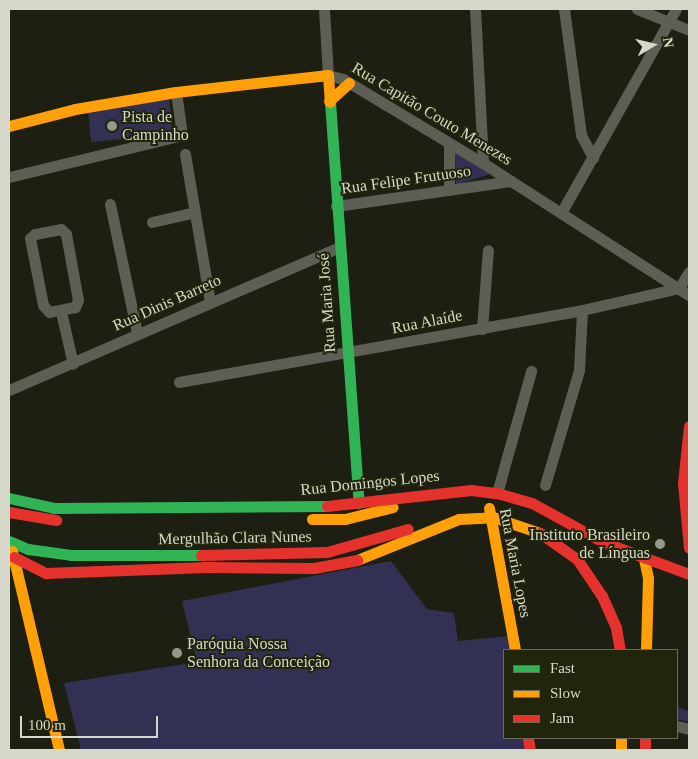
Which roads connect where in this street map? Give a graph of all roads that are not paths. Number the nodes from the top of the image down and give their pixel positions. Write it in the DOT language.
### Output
graph roads {
  1 [pos="324,9"];
  2 [pos="475,9"];
  3 [pos="564,9"];
  4 [pos="637,9"];
  5 [pos="676,9"];
  6 [pos="670,20"];
  7 [pos="689,30"];
  8 [pos="328,75"];
  9 [pos="349,83"];
  10 [pos="176,92"];
  11 [pos="329,101"];
  12 [pos="9,126"];
  13 [pos="449,144"];
  14 [pos="185,154"];
  15 [pos="593,158"];
  16 [pos="483,163"];
  17 [pos="9,177"];
  18 [pos="511,181"];
  19 [pos="449,190"];
  20 [pos="110,204"];
  21 [pos="336,206"];
  22 [pos="195,212"];
  23 [pos="561,213"];
  24 [pos="152,222"];
  25 [pos="339,247"];
  26 [pos="488,250"];
  27 [pos="689,272"];
  28 [pos="684,292"];
  29 [pos="210,302"];
  30 [pos="582,310"];
  31 [pos="61,312"];
  32 [pos="482,329"];
  33 [pos="137,333"];
  34 [pos="346,354"];
  35 [pos="73,364"];
  36 [pos="532,371"];
  37 [pos="179,382"];
  38 [pos="9,390"];
  39 [pos="689,426"];
  40 [pos="545,485"];
  41 [pos="471,490"];
  42 [pos="497,493"];
  43 [pos="423,495"];
  44 [pos="9,498"];
  45 [pos="359,503"];
  46 [pos="9,512"];
  47 [pos="493,517"];
  48 [pos="460,519"];
  49 [pos="9,540"];
  50 [pos="689,548"];
  51 [pos="14,556"];
  52 [pos="644,559"];
  53 [pos="689,574"];
  54 [pos="9,578"];
  55 [pos="26,611"];
  56 [pos="515,649"];
  57 [pos="620,649"];
  58 [pos="646,649"];
  59 [pos="59,750"];
  1 -- 8 [label="street, Rua Maria José"];
  2 -- 16 [label="street"];
  3 -- 15 [label="street"];
  4 -- 6 [label="street"];
  5 -- 6 [label="street"];
  6 -- 7 [label="street"];
  6 -- 15 [label="street"];
  8 -- 9 [label="street, Rua Capitão Couto Menezes"];
  8 -- 10 [label="main road, Rua Capitão Couto Menezes"];
  8 -- 11 [label="main road, Rua Maria José"];
  9 -- 11 [label="main road"];
  9 -- 13 [label="street, Rua Capitão Couto Menezes"];
  10 -- 12 [label="main road, Rua Capitão Couto Menezes"];
  10 -- 17 [label="street"];
  11 -- 21 [label="main road, Rua Maria José"];
  13 -- 16 [label="street, Rua Capitão Couto Menezes"];
  13 -- 19 [label="street"];
  14 -- 22 [label="street"];
  15 -- 23 [label="street"];
  16 -- 18 [label="street, Rua Capitão Couto Menezes"];
  18 -- 19 [label="street, Rua Felipe Frutuoso"];
  18 -- 23 [label="street, Rua Capitão Couto Menezes"];
  19 -- 21 [label="street, Rua Felipe Frutuoso"];
  20 -- 33 [label="street"];
  21 -- 25 [label="main road, Rua Maria José"];
  22 -- 24 [label="street"];
  22 -- 29 [label="street"];
  23 -- 28 [label="street, Rua Capitão Couto Menezes"];
  25 -- 29 [label="street, Rua Dinis Barreto"];
  25 -- 34 [label="main road, Rua Maria José"];
  26 -- 32 [label="street"];
  27 -- 28 [label="street"];
  28 -- 30 [label="street, Rua Alaíde"];
  29 -- 33 [label="street, Rua Dinis Barreto"];
  30 -- 32 [label="street, Rua Alaíde"];
  30 -- 40 [label="street"];
  31 -- 31 [label="street"];
  31 -- 35 [label="street"];
  32 -- 34 [label="street, Rua Alaíde"];
  33 -- 35 [label="street, Rua Dinis Barreto"];
  34 -- 37 [label="street, Rua Alaíde"];
  34 -- 45 [label="main road, Rua Maria José"];
  35 -- 38 [label="street, Rua Dinis Barreto"];
  36 -- 42 [label="street"];
  39 -- 50 [label="main road"];
  41 -- 42 [label="main road, Rua Domingos Lopes"];
  41 -- 43 [label="main road, Rua Domingos Lopes"];
  41 -- 47 [label="main road, Rua Maria Lopes"];
  42 -- 52 [label="main road, Rua Domingos Lopes"];
  43 -- 45 [label="main road, Rua Domingos Lopes"];
  43 -- 46 [label="main road, Mergulhão Clara Nunes"];
  44 -- 45 [label="main road, Rua Domingos Lopes"];
  47 -- 48 [label="main road"];
  47 -- 56 [label="main road, Rua Maria Lopes"];
  47 -- 57 [label="main road"];
  48 -- 49 [label="main road, Mergulhão Clara Nunes"];
  48 -- 51 [label="main road"];
  49 -- 51 [label="main road"];
  51 -- 55 [label="main road"];
  52 -- 53 [label="main road, Rua Domingos Lopes"];
  52 -- 58 [label="main road"];
  54 -- 55 [label="main road"];
  55 -- 59 [label="main road"];
}
